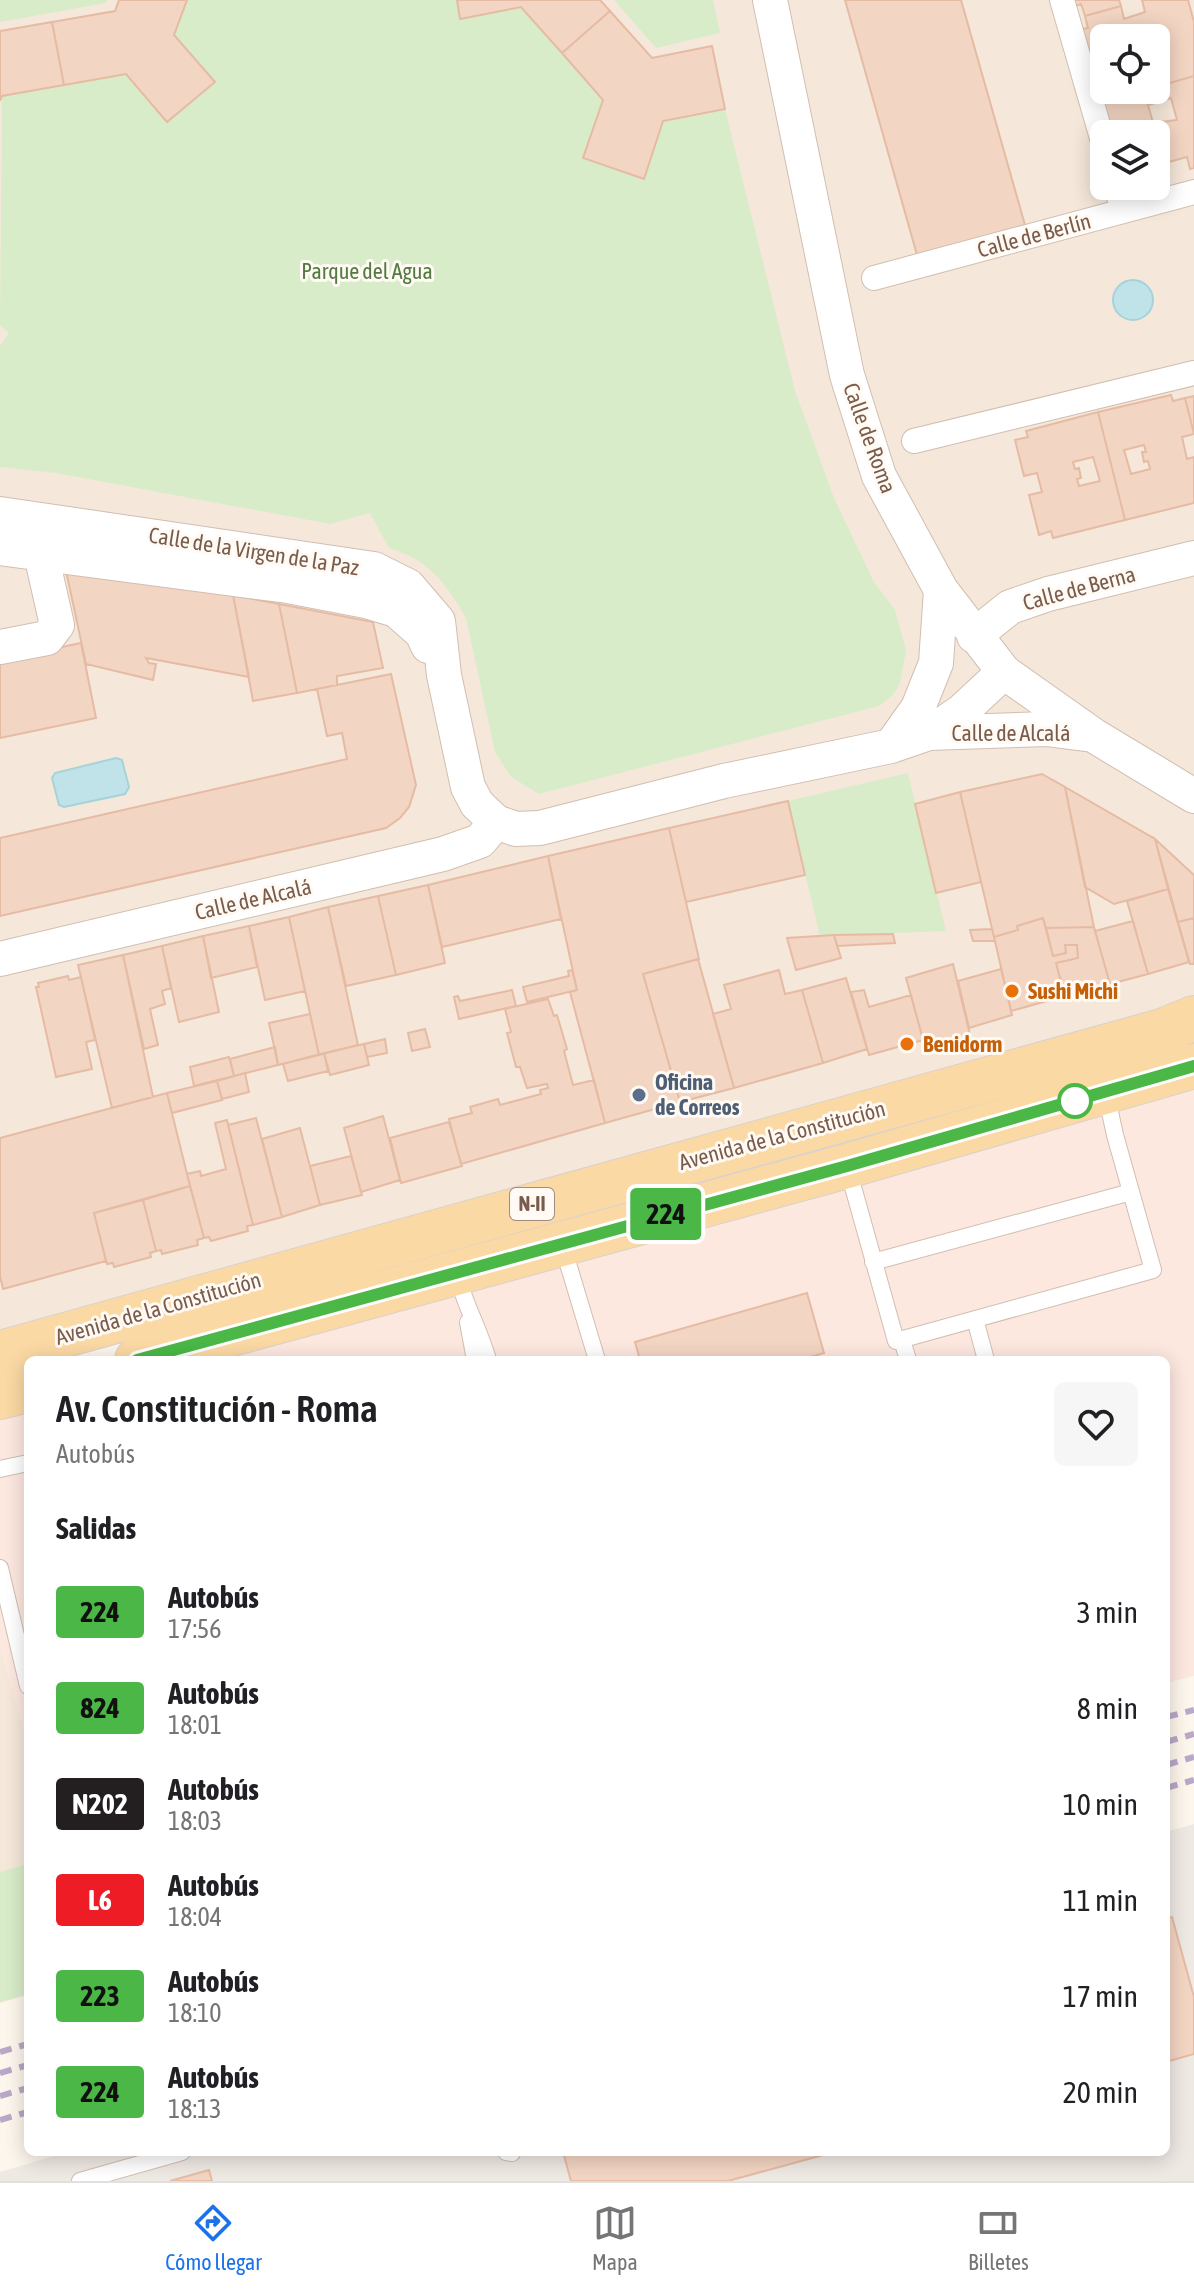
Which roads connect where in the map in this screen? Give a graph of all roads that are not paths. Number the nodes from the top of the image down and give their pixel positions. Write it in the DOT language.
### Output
graph roads {
  1 [pos="770,0"];
  2 [pos="1062,0"];
  3 [pos="1097,120"];
  4 [pos="1194,192"];
  5 [pos="1120,200"];
  6 [pos="1123,211"];
  7 [pos="874,278"];
  8 [pos="1194,373"];
  9 [pos="914,441"];
  10 [pos="0,514"];
  11 [pos="34,518"];
  12 [pos="0,548"];
  13 [pos="40,551"];
  14 [pos="1194,558"];
  15 [pos="941,590"];
  16 [pos="974,636"];
  17 [pos="0,647"];
  18 [pos="1004,672"];
  19 [pos="444,675"];
  20 [pos="929,733"];
  21 [pos="1093,735"];
  22 [pos="891,746"];
  23 [pos="1194,796"];
  24 [pos="496,822"];
  25 [pos="0,959"];
  26 [pos="1194,1018"];
  27 [pos="1194,1066"];
  28 [pos="1110,1091"];
  29 [pos="847,1166"];
  30 [pos="1131,1192"];
  31 [pos="562,1244"];
  32 [pos="873,1262"];
  33 [pos="461,1289"];
  34 [pos="975,1319"];
  35 [pos="902,1340"];
  36 [pos="0,1353"];
  37 [pos="155,1356"];
  38 [pos="474,1356"];
  39 [pos="487,1356"];
  40 [pos="596,1356"];
  41 [pos="907,1356"];
  42 [pos="985,1356"];
  43 [pos="24,1391"];
  44 [pos="0,1397"];
  45 [pos="24,1464"];
  46 [pos="0,1469"];
  47 [pos="0,1568"];
  48 [pos="24,1669"];
  49 [pos="168,2156"];
  50 [pos="80,2181"];
  1 -- 15 [label="street, Calle de Roma"];
  2 -- 3 [label="street"];
  4 -- 6 [label="street, Calle de Berlín"];
  5 -- 6 [label="street"];
  6 -- 7 [label="street, Calle de Berlín"];
  8 -- 9 [label="street"];
  10 -- 11 [label="street, Calle de la Virgen de la Paz"];
  11 -- 13 [label="street"];
  11 -- 19 [label="street, Calle de la Virgen de la Paz"];
  12 -- 13 [label="street, Calle de la Virgen de la Paz"];
  13 -- 17 [label="street"];
  13 -- 19 [label="street, Calle de la Virgen de la Paz"];
  14 -- 16 [label="street, Calle de Berna"];
  15 -- 16 [label="street, Calle de Roma"];
  15 -- 22 [label="street"];
  16 -- 18 [label="street, Calle de Roma"];
  18 -- 20 [label="street, Calle de Alcalá"];
  18 -- 21 [label="street, Calle de Roma"];
  19 -- 24 [label="street"];
  20 -- 21 [label="street, Calle de Alcalá"];
  20 -- 22 [label="street, Calle de Alcalá"];
  21 -- 23 [label="street, Calle de Roma"];
  22 -- 24 [label="street, Calle de Alcalá"];
  24 -- 25 [label="street, Calle de Alcalá"];
  26 -- 36 [label="main road, Avenida de la Constitución / N-II"];
  27 -- 28 [label="main road, Avenida de la Constitución / N-II"];
  28 -- 29 [label="main road, Avenida de la Constitución / N-II"];
  28 -- 30 [label="lane"];
  29 -- 31 [label="main road, Avenida de la Constitución / N-II"];
  29 -- 32 [label="lane"];
  30 -- 32 [label="lane"];
  30 -- 34 [label="lane"];
  31 -- 33 [label="main road, Avenida de la Constitución / N-II"];
  31 -- 40 [label="lane"];
  32 -- 35 [label="lane"];
  33 -- 37 [label="main road, Avenida de la Constitución / N-II"];
  33 -- 38 [label="lane"];
  33 -- 39 [label="lane"];
  34 -- 35 [label="lane"];
  34 -- 42 [label="lane"];
  35 -- 41 [label="lane"];
  43 -- 44 [label="main road"];
  45 -- 46 [label="lane"];
  47 -- 48 [label="lane"];
  49 -- 50 [label="lane"];
}
